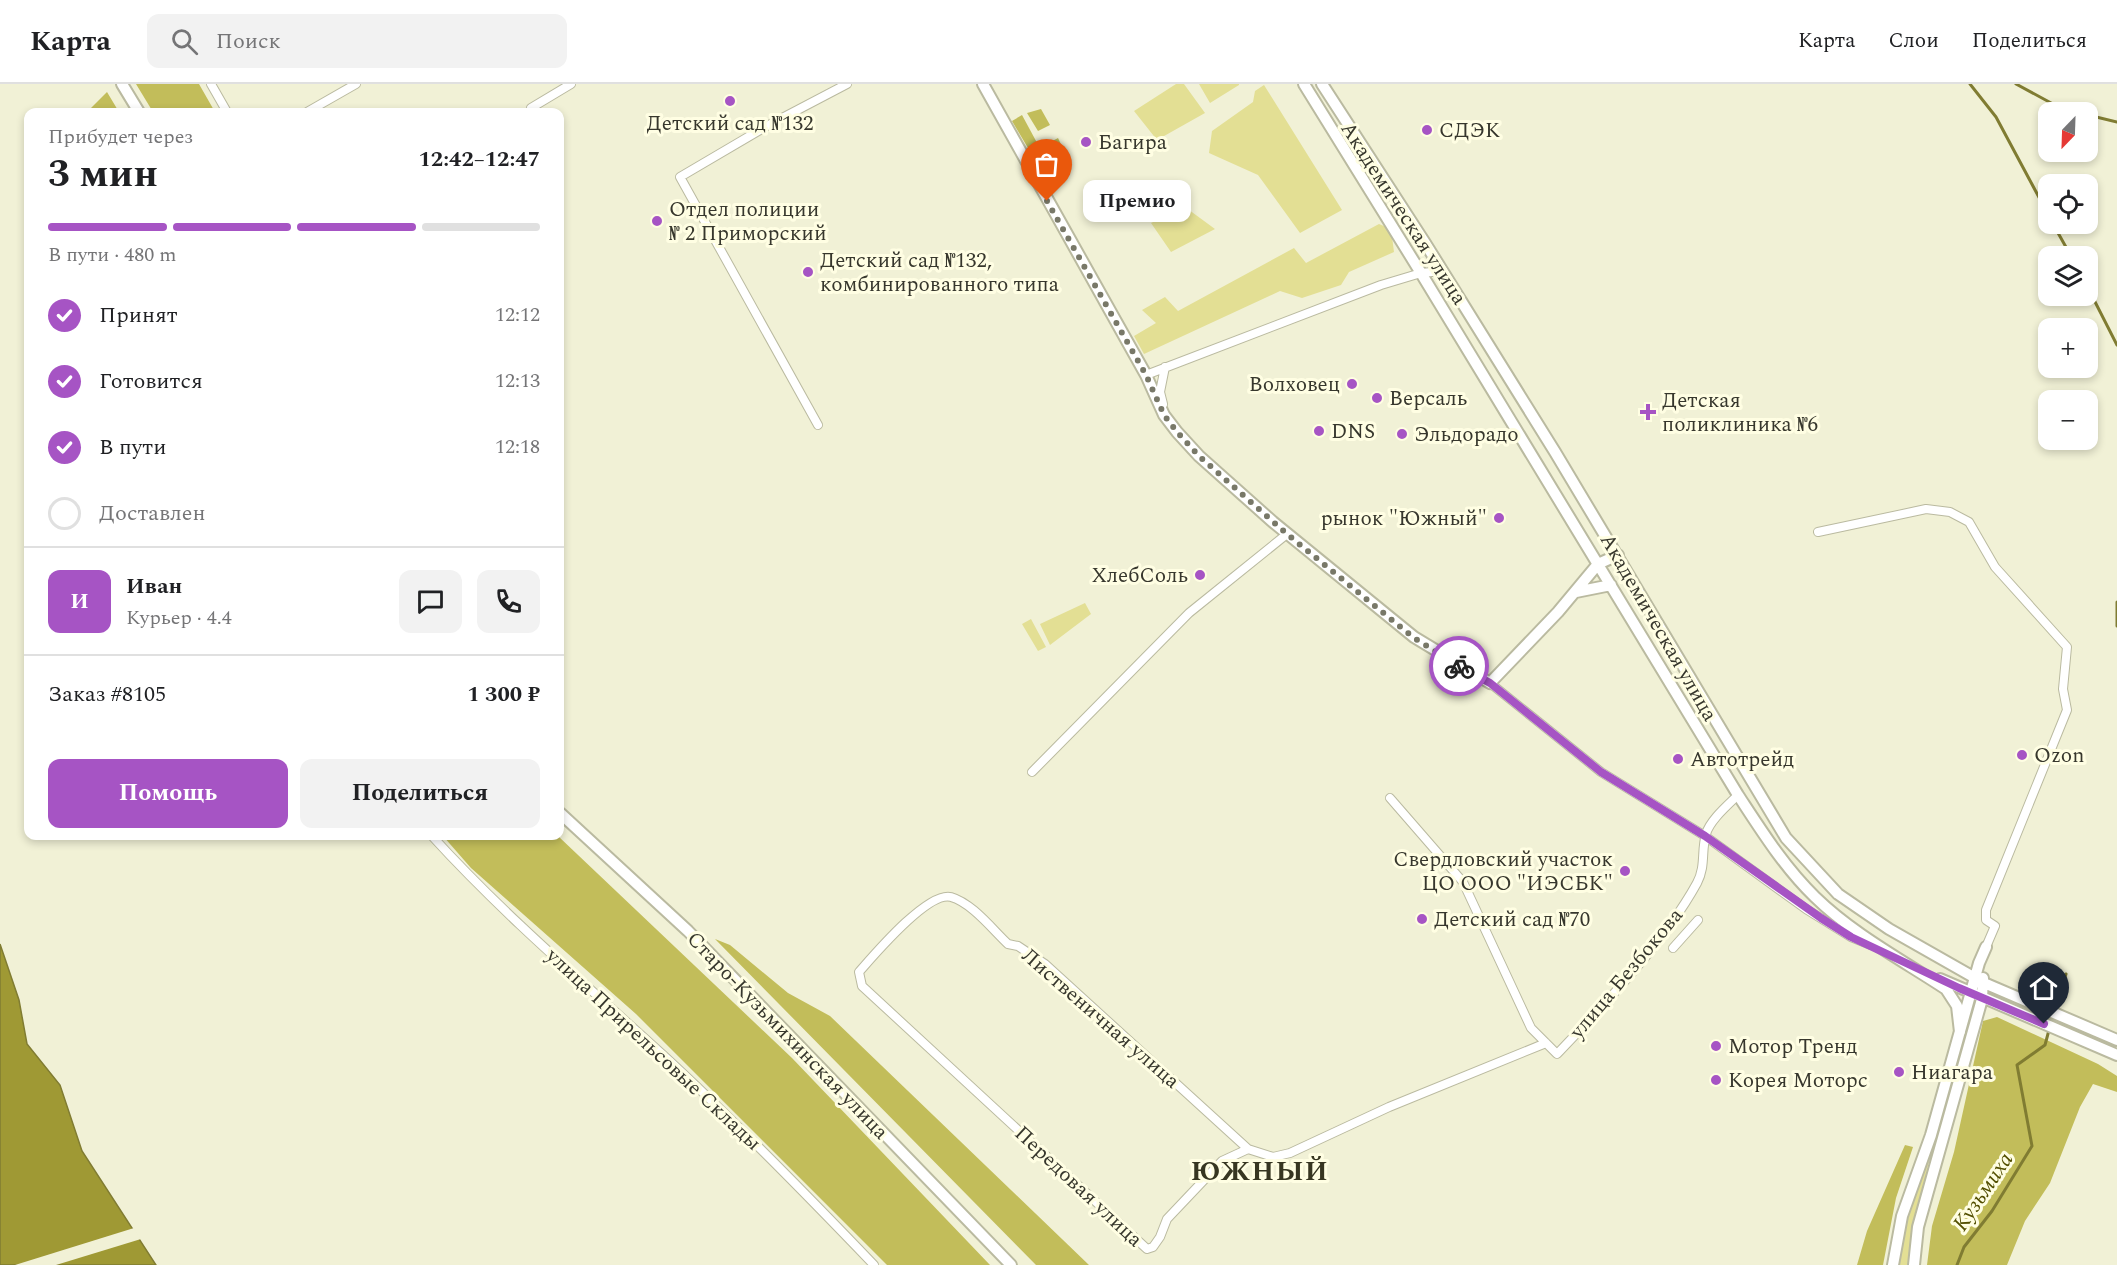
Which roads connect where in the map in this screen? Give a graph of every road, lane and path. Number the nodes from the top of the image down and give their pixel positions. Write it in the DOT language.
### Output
graph roads {
  1 [pos="122,84"];
  2 [pos="211,84"];
  3 [pos="356,84"];
  4 [pos="571,84"];
  5 [pos="847,84"];
  6 [pos="983,84"];
  7 [pos="1304,84"];
  8 [pos="1322,84"];
  9 [pos="136,108"];
  10 [pos="225,108"];
  11 [pos="314,108"];
  12 [pos="531,108"];
  13 [pos="1443,272"];
  14 [pos="1421,273"];
  15 [pos="1165,367"];
  16 [pos="1146,375"];
  17 [pos="1164,415"];
  18 [pos="818,425"];
  19 [pos="1597,520"];
  20 [pos="1576,528"];
  21 [pos="1818,532"];
  22 [pos="1287,534"];
  23 [pos="1618,555"];
  24 [pos="1598,564"];
  25 [pos="1611,585"];
  26 [pos="1576,591"];
  27 [pos="1490,683"];
  28 [pos="1032,772"];
  29 [pos="1738,795"];
  30 [pos="1390,798"];
  31 [pos="564,817"];
  32 [pos="1705,836"];
  33 [pos="436,840"];
  34 [pos="949,897"];
  35 [pos="1698,920"];
  36 [pos="1986,947"];
  37 [pos="1673,948"];
  38 [pos="1897,957"];
  39 [pos="1980,980"];
  40 [pos="1970,994"];
  41 [pos="1982,999"];
  42 [pos="1960,1032"];
  43 [pos="2117,1040"];
  44 [pos="1546,1043"];
  45 [pos="2117,1055"];
  46 [pos="1248,1149"];
  47 [pos="874,1265"];
  48 [pos="1011,1265"];
  49 [pos="1893,1265"];
  50 [pos="1914,1265"];
  1 -- 9 [label="main road"];
  2 -- 10 [label="street"];
  3 -- 11 [label="street"];
  4 -- 12 [label="street"];
  5 -- 18 [label="street"];
  6 -- 16 [label="main road"];
  7 -- 14 [label="main road"];
  8 -- 13 [label="main road, Академическая улица"];
  13 -- 14 [label="street"];
  13 -- 19 [label="main road, Академическая улица"];
  14 -- 15 [label="street"];
  14 -- 20 [label="main road"];
  15 -- 16 [label="street"];
  15 -- 17 [label="street"];
  16 -- 17 [label="main road"];
  17 -- 22 [label="main road"];
  19 -- 20 [label="main road"];
  19 -- 23 [label="main road, Академическая улица"];
  20 -- 24 [label="main road"];
  21 -- 36 [label="street"];
  22 -- 27 [label="main road"];
  22 -- 28 [label="street"];
  23 -- 24 [label="main road"];
  23 -- 39 [label="main road, Академическая улица"];
  24 -- 25 [label="main road"];
  24 -- 26 [label="main road"];
  25 -- 26 [label="main road"];
  25 -- 29 [label="main road"];
  26 -- 27 [label="main road"];
  27 -- 32 [label="street"];
  29 -- 32 [label="street"];
  29 -- 38 [label="main road"];
  30 -- 44 [label="street, улица Безбокова"];
  31 -- 48 [label="main road, Старо-Кузьмихинская улица"];
  32 -- 38 [label="street"];
  32 -- 44 [label="street, улица Безбокова"];
  33 -- 47 [label="street, улица Прирельсовые Склады"];
  34 -- 46 [label="street, Лиственичная улица"];
  34 -- 46 [label="street, Передовая улица"];
  35 -- 37 [label="street"];
  36 -- 39 [label="main road"];
  38 -- 40 [label="main road"];
  38 -- 42 [label="main road"];
  39 -- 40 [label="main road"];
  39 -- 41 [label="main road"];
  39 -- 43 [label="main road, Академическая улица"];
  40 -- 41 [label="main road"];
  40 -- 42 [label="main road"];
  41 -- 45 [label="main road"];
  41 -- 50 [label="main road"];
  42 -- 49 [label="main road"];
  44 -- 46 [label="street"];
}
